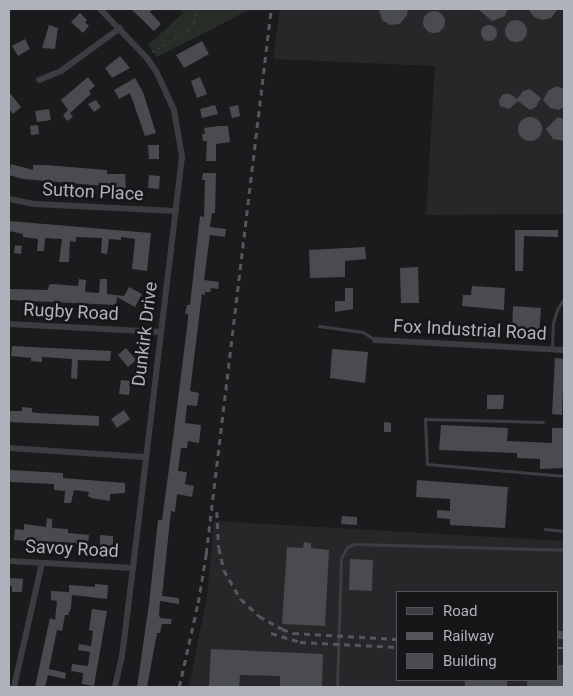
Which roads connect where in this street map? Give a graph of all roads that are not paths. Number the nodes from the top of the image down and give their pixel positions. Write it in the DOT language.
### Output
graph roads {
  1 [pos="100,9"];
  2 [pos="120,28"];
  3 [pos="39,80"];
  4 [pos="9,199"];
  5 [pos="176,211"];
  6 [pos="564,298"];
  7 [pos="9,324"];
  8 [pos="319,326"];
  9 [pos="161,332"];
  10 [pos="375,340"];
  11 [pos="552,349"];
  12 [pos="564,350"];
  13 [pos="543,422"];
  14 [pos="9,448"];
  15 [pos="144,457"];
  16 [pos="564,476"];
  17 [pos="546,529"];
  18 [pos="564,531"];
  19 [pos="564,550"];
  20 [pos="9,561"];
  21 [pos="42,563"];
  22 [pos="133,568"];
  23 [pos="14,687"];
  24 [pos="115,687"];
  25 [pos="337,687"];
  1 -- 2 [label="street, Dunkirk Drive"];
  2 -- 3 [label="street"];
  2 -- 5 [label="street, Dunkirk Drive"];
  4 -- 5 [label="street, Sutton Place"];
  5 -- 9 [label="street, Dunkirk Drive"];
  6 -- 11 [label="lane"];
  7 -- 9 [label="street, Rugby Road"];
  8 -- 10 [label="lane"];
  9 -- 15 [label="street, Dunkirk Drive"];
  10 -- 11 [label="street, Fox Industrial Road"];
  11 -- 12 [label="street, Fox Industrial Road"];
  13 -- 16 [label="lane"];
  14 -- 15 [label="street"];
  15 -- 22 [label="street, Dunkirk Drive"];
  17 -- 18 [label="lane"];
  19 -- 25 [label="lane"];
  20 -- 21 [label="street, Savoy Road"];
  21 -- 22 [label="street, Savoy Road"];
  21 -- 23 [label="street"];
  22 -- 24 [label="street, Dunkirk Drive"];
}
